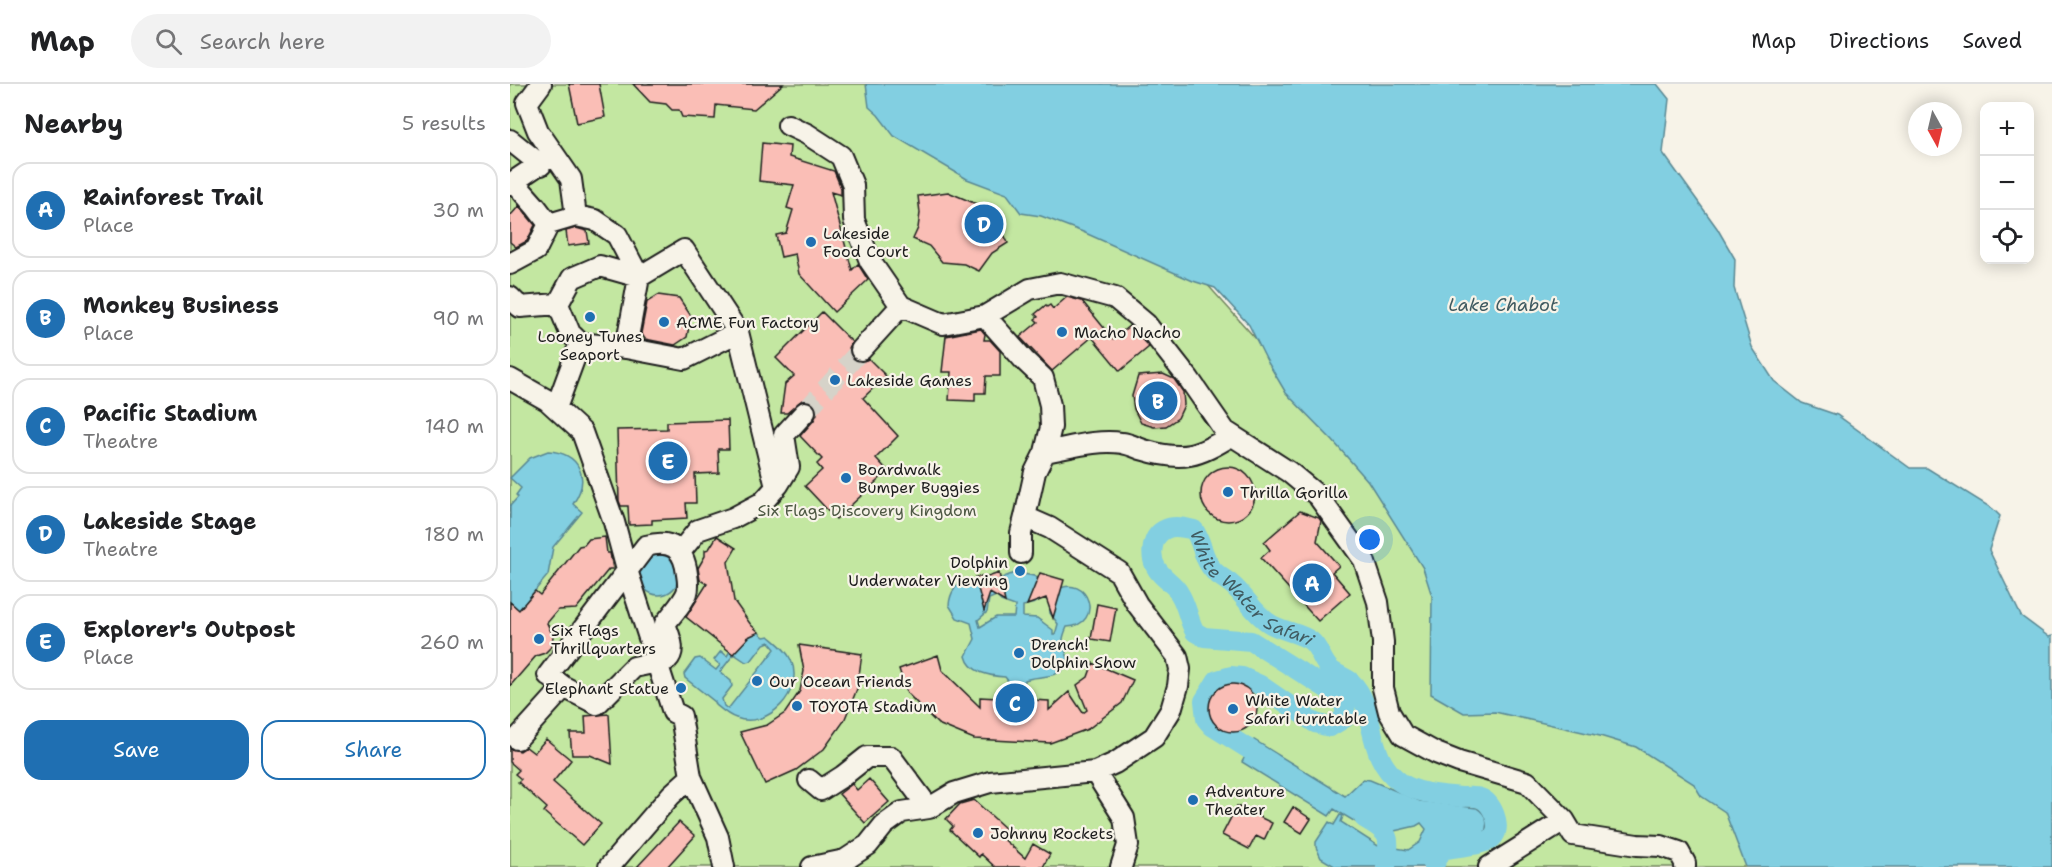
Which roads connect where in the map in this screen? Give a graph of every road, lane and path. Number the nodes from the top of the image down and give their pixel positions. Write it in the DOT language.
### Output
graph roads {
  1 [pos="541,84"];
  2 [pos="788,125"];
  3 [pos="510,140"];
  4 [pos="512,183"];
  5 [pos="576,216"];
  6 [pos="549,224"];
  7 [pos="510,264"];
  8 [pos="639,277"];
  9 [pos="510,297"];
  10 [pos="558,303"];
  11 [pos="901,306"];
  12 [pos="985,316"];
  13 [pos="738,332"];
  14 [pos="580,343"];
  15 [pos="626,348"];
  16 [pos="861,350"];
  17 [pos="510,379"];
  18 [pos="556,408"];
  19 [pos="805,412"];
  20 [pos="1231,436"];
  21 [pos="1045,452"];
  22 [pos="776,488"];
  23 [pos="1024,517"];
  24 [pos="680,552"];
  25 [pos="1021,553"];
  26 [pos="627,570"];
  27 [pos="665,624"];
  28 [pos="646,630"];
  29 [pos="656,662"];
  30 [pos="564,687"];
  31 [pos="517,739"];
  32 [pos="1095,772"];
  33 [pos="692,777"];
  34 [pos="808,780"];
  35 [pos="929,808"];
  36 [pos="1564,819"];
  37 [pos="609,867"];
  38 [pos="724,867"];
  39 [pos="812,867"];
  40 [pos="1121,867"];
  41 [pos="1490,867"];
  42 [pos="1684,867"];
  1 -- 5 [label="street"];
  2 -- 11 [label="street"];
  3 -- 4 [label="street"];
  4 -- 6 [label="street"];
  5 -- 6 [label="street"];
  5 -- 8 [label="street"];
  6 -- 7 [label="street"];
  8 -- 10 [label="street"];
  8 -- 13 [label="street"];
  8 -- 15 [label="street"];
  9 -- 10 [label="street"];
  10 -- 14 [label="street"];
  11 -- 12 [label="street"];
  11 -- 16 [label="street"];
  12 -- 20 [label="street"];
  12 -- 21 [label="street"];
  13 -- 15 [label="street"];
  13 -- 22 [label="street"];
  14 -- 15 [label="street"];
  14 -- 18 [label="street"];
  17 -- 18 [label="street"];
  18 -- 26 [label="street"];
  19 -- 22 [label="street"];
  20 -- 21 [label="street"];
  20 -- 36 [label="street"];
  21 -- 23 [label="street"];
  22 -- 24 [label="street"];
  23 -- 25 [label="street"];
  23 -- 32 [label="street"];
  24 -- 26 [label="street"];
  24 -- 27 [label="street"];
  26 -- 28 [label="street"];
  26 -- 30 [label="street"];
  27 -- 28 [label="street"];
  27 -- 29 [label="street"];
  28 -- 29 [label="street"];
  29 -- 30 [label="street"];
  29 -- 33 [label="street"];
  30 -- 31 [label="street"];
  32 -- 35 [label="street"];
  32 -- 40 [label="street"];
  33 -- 37 [label="street"];
  33 -- 38 [label="street"];
  34 -- 35 [label="street"];
  35 -- 39 [label="street"];
  36 -- 41 [label="street"];
  36 -- 42 [label="street"];
}
